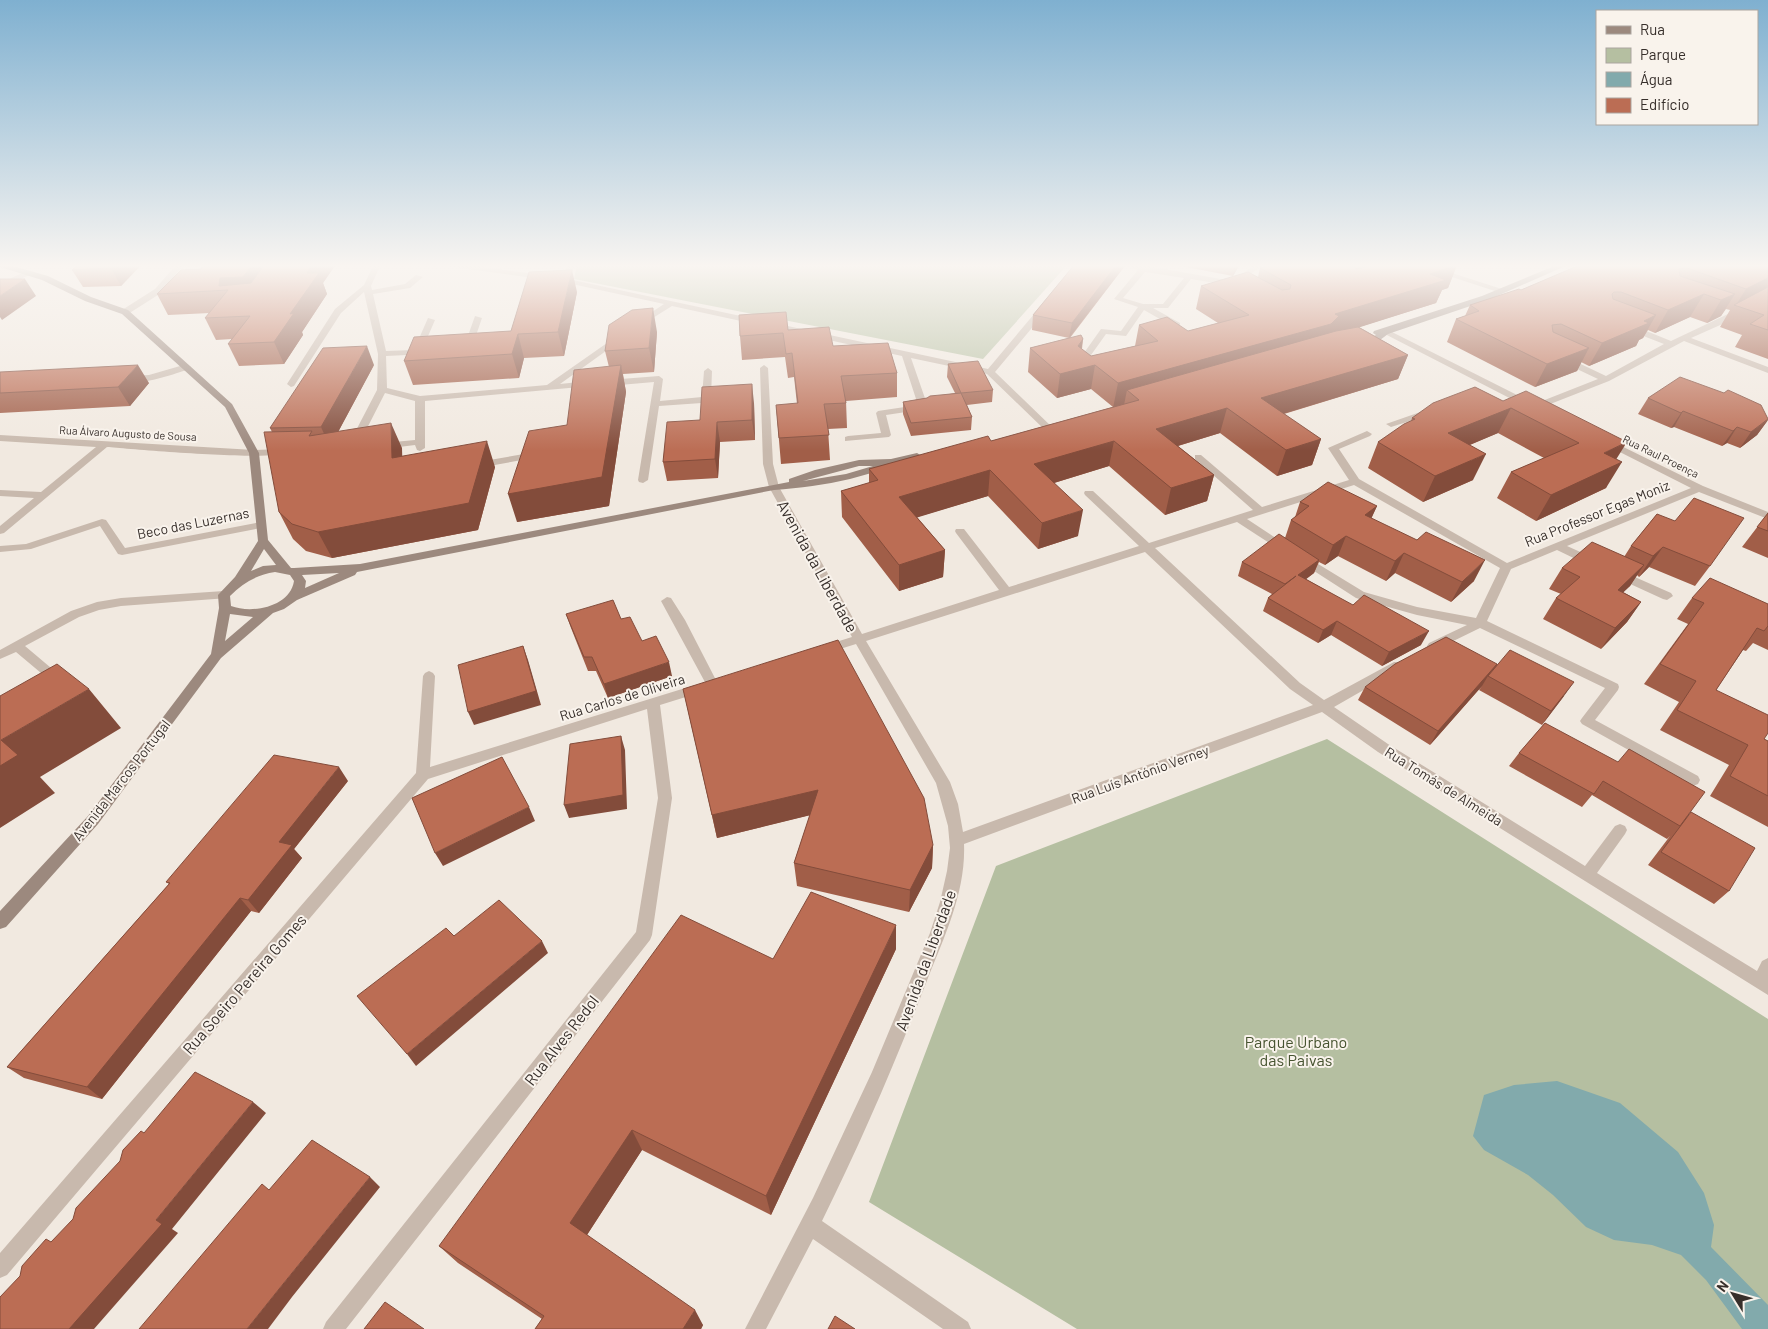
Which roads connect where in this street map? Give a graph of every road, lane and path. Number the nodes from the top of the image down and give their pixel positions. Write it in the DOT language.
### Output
graph roads {
  1 [pos="141,326"];
  2 [pos="328,326"];
  3 [pos="376,326"];
  4 [pos="428,326"];
  5 [pos="475,326"];
  6 [pos="637,326"];
  7 [pos="780,326"];
  8 [pos="1028,326"];
  9 [pos="1129,326"];
  10 [pos="1179,326"];
  11 [pos="1402,326"];
  12 [pos="1625,326"];
  13 [pos="1707,326"];
  14 [pos="1182,328"];
  15 [pos="1385,332"];
  16 [pos="1361,334"];
  17 [pos="1684,338"];
  18 [pos="1671,344"];
  19 [pos="1354,347"];
  20 [pos="459,350"];
  21 [pos="434,351"];
  22 [pos="417,352"];
  23 [pos="382,354"];
  24 [pos="906,354"];
  25 [pos="1554,355"];
  26 [pos="1083,360"];
  27 [pos="187,366"];
  28 [pos="764,368"];
  29 [pos="1768,370"];
  30 [pos="708,371"];
  31 [pos="990,372"];
  32 [pos="1606,379"];
  33 [pos="122,380"];
  34 [pos="1486,383"];
  35 [pos="291,384"];
  36 [pos="549,387"];
  37 [pos="382,390"];
  38 [pos="1483,395"];
  39 [pos="420,399"];
  40 [pos="723,399"];
  41 [pos="706,400"];
  42 [pos="655,404"];
  43 [pos="1437,410"];
  44 [pos="1391,424"];
  45 [pos="1049,429"];
  46 [pos="1367,434"];
  47 [pos="1596,437"];
  48 [pos="0,438"];
  49 [pos="848,439"];
  50 [pos="420,442"];
  51 [pos="105,444"];
  52 [pos="254,452"];
  53 [pos="290,452"];
  54 [pos="549,453"];
  55 [pos="924,455"];
  56 [pos="1198,457"];
  57 [pos="421,458"];
  58 [pos="470,466"];
  59 [pos="643,480"];
  60 [pos="1355,481"];
  61 [pos="774,487"];
  62 [pos="1699,488"];
  63 [pos="0,493"];
  64 [pos="1089,493"];
  65 [pos="43,495"];
  66 [pos="1260,511"];
  67 [pos="1768,516"];
  68 [pos="1238,518"];
  69 [pos="261,525"];
  70 [pos="960,531"];
  71 [pos="0,532"];
  72 [pos="263,541"];
  73 [pos="1557,546"];
  74 [pos="1148,548"];
  75 [pos="0,549"];
  76 [pos="1506,567"];
  77 [pos="360,568"];
  78 [pos="290,570"];
  79 [pos="240,580"];
  80 [pos="1007,592"];
  81 [pos="224,594"];
  82 [pos="1667,596"];
  83 [pos="293,597"];
  84 [pos="667,601"];
  85 [pos="225,608"];
  86 [pos="268,611"];
  87 [pos="1480,623"];
  88 [pos="859,639"];
  89 [pos="17,646"];
  90 [pos="813,653"];
  91 [pos="0,655"];
  92 [pos="217,655"];
  93 [pos="429,676"];
  94 [pos="47,697"];
  95 [pos="653,703"];
  96 [pos="1322,707"];
  97 [pos="423,774"];
  98 [pos="1693,780"];
  99 [pos="1620,830"];
  100 [pos="958,840"];
  101 [pos="1587,875"];
  102 [pos="0,922"];
  103 [pos="1768,966"];
  104 [pos="1764,984"];
  105 [pos="810,1225"];
  106 [pos="0,1268"];
  107 [pos="333,1329"];
  108 [pos="755,1329"];
  109 [pos="962,1329"];
  1 -- 27 [label="main road"];
  2 -- 35 [label="street"];
  3 -- 23 [label="street"];
  4 -- 22 [label="street"];
  5 -- 20 [label="street"];
  6 -- 36 [label="street"];
  7 -- 24 [label="street"];
  8 -- 31 [label="street"];
  9 -- 26 [label="street"];
  10 -- 14 [label="street"];
  11 -- 15 [label="main road"];
  12 -- 18 [label="street"];
  13 -- 17 [label="street"];
  15 -- 16 [label="main road"];
  15 -- 19 [label="main road"];
  15 -- 34 [label="street"];
  17 -- 18 [label="street"];
  17 -- 29 [label="street"];
  18 -- 32 [label="street"];
  21 -- 22 [label="street"];
  22 -- 23 [label="street"];
  23 -- 37 [label="street"];
  24 -- 31 [label="street"];
  24 -- 49 [label="street"];
  25 -- 32 [label="street"];
  27 -- 33 [label="street"];
  27 -- 52 [label="main road"];
  28 -- 61 [label="street, Avenida da Liberdade"];
  30 -- 41 [label="street"];
  31 -- 45 [label="street"];
  32 -- 34 [label="street"];
  34 -- 38 [label="street"];
  36 -- 39 [label="street"];
  36 -- 42 [label="street"];
  37 -- 39 [label="street"];
  37 -- 50 [label="street"];
  39 -- 50 [label="street"];
  40 -- 41 [label="street"];
  41 -- 42 [label="street"];
  42 -- 59 [label="street"];
  43 -- 44 [label="street"];
  46 -- 60 [label="street"];
  47 -- 62 [label="street, Rua Raul Proença"];
  48 -- 51 [label="street, Rua Álvaro Augusto de Sousa"];
  50 -- 57 [label="street"];
  51 -- 52 [label="street, Rua Álvaro Augusto de Sousa"];
  51 -- 65 [label="street"];
  52 -- 53 [label="street, Rua Álvaro Augusto de Sousa"];
  52 -- 69 [label="main road"];
  54 -- 58 [label="street"];
  55 -- 61 [label="main road"];
  56 -- 66 [label="street"];
  60 -- 66 [label="street"];
  60 -- 76 [label="street"];
  61 -- 77 [label="main road"];
  61 -- 88 [label="street, Avenida da Liberdade"];
  62 -- 67 [label="street, Rua Raul Proença"];
  62 -- 73 [label="street, Rua Professor Egas Moniz"];
  63 -- 65 [label="street"];
  64 -- 74 [label="street"];
  65 -- 71 [label="street"];
  66 -- 68 [label="street"];
  68 -- 74 [label="street"];
  68 -- 87 [label="street"];
  69 -- 72 [label="main road"];
  69 -- 75 [label="street, Beco das Luzernas"];
  70 -- 80 [label="street"];
  72 -- 78 [label="main road"];
  72 -- 79 [label="main road"];
  73 -- 76 [label="street, Rua Professor Egas Moniz"];
  73 -- 82 [label="street"];
  74 -- 80 [label="street"];
  74 -- 96 [label="street, Rua Tomás de Almeida"];
  76 -- 87 [label="street"];
  77 -- 78 [label="main road"];
  77 -- 83 [label="main road"];
  78 -- 79 [label="main road"];
  78 -- 83 [label="main road"];
  79 -- 81 [label="main road"];
  80 -- 88 [label="street"];
  81 -- 85 [label="main road"];
  81 -- 89 [label="street"];
  83 -- 86 [label="main road"];
  84 -- 95 [label="street, Rua Carlos de Oliveira"];
  85 -- 86 [label="main road"];
  85 -- 92 [label="main road"];
  86 -- 92 [label="main road"];
  87 -- 96 [label="street, Rua Luís António Verney"];
  87 -- 98 [label="street"];
  88 -- 90 [label="street"];
  88 -- 100 [label="street, Avenida da Liberdade"];
  89 -- 91 [label="street"];
  89 -- 94 [label="street"];
  92 -- 102 [label="main road, Avenida Marcos Portugal"];
  93 -- 97 [label="street"];
  95 -- 97 [label="street, Rua Carlos de Oliveira"];
  95 -- 107 [label="street, Rua Alves Redol"];
  96 -- 100 [label="street, Rua Luís António Verney"];
  96 -- 101 [label="street, Rua Tomás de Almeida"];
  97 -- 106 [label="street, Rua Soeiro Pereira Gomes"];
  99 -- 101 [label="street"];
  100 -- 105 [label="street, Avenida da Liberdade"];
  101 -- 104 [label="street, Rua Tomás de Almeida"];
  103 -- 104 [label="street"];
  105 -- 108 [label="street, Avenida da Liberdade"];
  105 -- 109 [label="street"];
}
